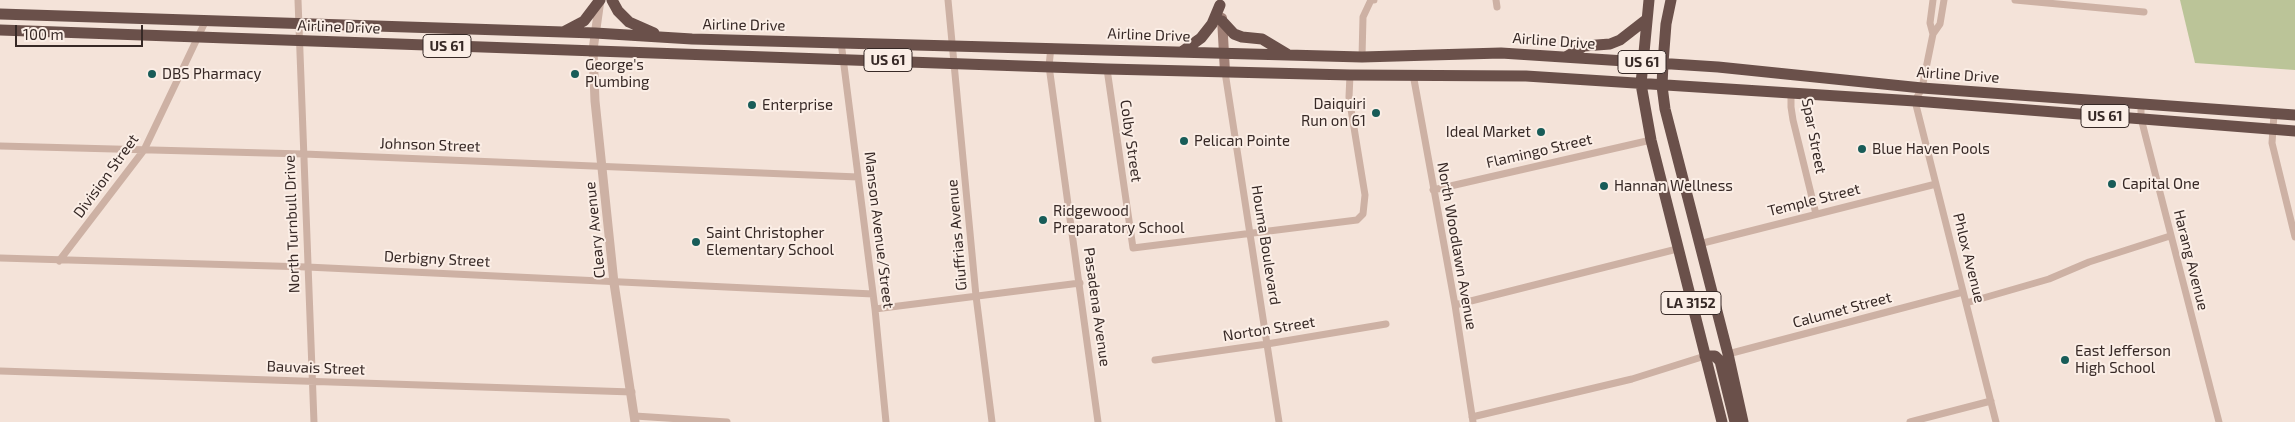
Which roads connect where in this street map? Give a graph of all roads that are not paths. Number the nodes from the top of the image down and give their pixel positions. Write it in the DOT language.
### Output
graph roads {
  1 [pos="298,0"];
  2 [pos="600,0"];
  3 [pos="612,0"];
  4 [pos="948,0"];
  5 [pos="1374,0"];
  6 [pos="1649,0"];
  7 [pos="1671,0"];
  8 [pos="1933,0"];
  9 [pos="1944,0"];
  10 [pos="2015,0"];
  11 [pos="1220,2"];
  12 [pos="2144,12"];
  13 [pos="0,14"];
  14 [pos="1647,19"];
  15 [pos="206,20"];
  16 [pos="1222,21"];
  17 [pos="299,25"];
  18 [pos="0,30"];
  19 [pos="561,32"];
  20 [pos="595,33"];
  21 [pos="1933,34"];
  22 [pos="199,36"];
  23 [pos="665,37"];
  24 [pos="300,41"];
  25 [pos="841,42"];
  26 [pos="954,45"];
  27 [pos="1051,47"];
  28 [pos="593,50"];
  29 [pos="1183,51"];
  30 [pos="1225,52"];
  31 [pos="1288,55"];
  32 [pos="1429,55"];
  33 [pos="1362,57"];
  34 [pos="1566,57"];
  35 [pos="843,59"];
  36 [pos="1642,62"];
  37 [pos="955,63"];
  38 [pos="1663,64"];
  39 [pos="1049,66"];
  40 [pos="1107,69"];
  41 [pos="1225,72"];
  42 [pos="1401,74"];
  43 [pos="1413,74"];
  44 [pos="1350,75"];
  45 [pos="1641,84"];
  46 [pos="1662,86"];
  47 [pos="1922,88"];
  48 [pos="1792,93"];
  49 [pos="1915,101"];
  50 [pos="2141,104"];
  51 [pos="2274,114"];
  52 [pos="2295,115"];
  53 [pos="2141,118"];
  54 [pos="2272,129"];
  55 [pos="2295,130"];
  56 [pos="1651,140"];
  57 [pos="0,146"];
  58 [pos="144,150"];
  59 [pos="304,154"];
  60 [pos="602,166"];
  61 [pos="858,177"];
  62 [pos="1936,184"];
  63 [pos="1433,190"];
  64 [pos="1816,214"];
  65 [pos="1250,234"];
  66 [pos="2170,236"];
  67 [pos="2295,237"];
  68 [pos="1699,244"];
  69 [pos="1678,249"];
  70 [pos="0,258"];
  71 [pos="59,261"];
  72 [pos="307,267"];
  73 [pos="614,283"];
  74 [pos="1080,283"];
  75 [pos="1963,292"];
  76 [pos="873,294"];
  77 [pos="976,296"];
  78 [pos="1966,303"];
  79 [pos="1455,305"];
  80 [pos="875,309"];
  81 [pos="1386,324"];
  82 [pos="1267,344"];
  83 [pos="1728,354"];
  84 [pos="1705,356"];
  85 [pos="1155,360"];
  86 [pos="0,371"];
  87 [pos="312,382"];
  88 [pos="632,392"];
  89 [pos="1991,402"];
  90 [pos="635,419"];
  91 [pos="1473,419"];
  92 [pos="314,422"];
  93 [pos="727,422"];
  94 [pos="886,422"];
  95 [pos="992,422"];
  96 [pos="1098,422"];
  97 [pos="1279,422"];
  98 [pos="1722,422"];
  99 [pos="1735,422"];
  100 [pos="1743,422"];
  101 [pos="1910,422"];
  102 [pos="1996,422"];
  103 [pos="2219,422"];
  1 -- 17 [label="street, North Turnbull Drive"];
  2 -- 19 [label="highway"];
  2 -- 20 [label="street, Cleary Avenue"];
  3 -- 23 [label="highway"];
  4 -- 26 [label="street, Giuffrias Avenue"];
  5 -- 33 [label="street"];
  6 -- 14 [label="highway, LA 3152"];
  7 -- 38 [label="highway, LA 3152"];
  8 -- 21 [label="street"];
  9 -- 21 [label="street"];
  10 -- 12 [label="street"];
  11 -- 16 [label="main road"];
  11 -- 29 [label="highway"];
  13 -- 15 [label="highway, Airline Drive / US 61"];
  14 -- 34 [label="highway"];
  14 -- 36 [label="highway, LA 3152"];
  15 -- 17 [label="highway, Airline Drive / US 61"];
  15 -- 22 [label="street, Division Street"];
  16 -- 30 [label="main road"];
  16 -- 31 [label="highway"];
  17 -- 19 [label="highway, Airline Drive / US 61"];
  17 -- 24 [label="street, North Turnbull Drive"];
  18 -- 22 [label="highway, Airline Drive / US 61"];
  19 -- 20 [label="highway, Airline Drive / US 61"];
  20 -- 23 [label="highway, Airline Drive / US 61"];
  20 -- 28 [label="street, Cleary Avenue"];
  21 -- 47 [label="street"];
  22 -- 24 [label="highway, Airline Drive / US 61"];
  22 -- 58 [label="street, Division Street"];
  23 -- 25 [label="highway, Airline Drive / US 61"];
  24 -- 28 [label="highway, Airline Drive / US 61"];
  24 -- 59 [label="street, North Turnbull Drive"];
  25 -- 26 [label="highway, Airline Drive / US 61"];
  25 -- 35 [label="street, Manson Avenue/Street"];
  26 -- 27 [label="highway, Airline Drive / US 61"];
  26 -- 37 [label="street, Giuffrias Avenue"];
  27 -- 29 [label="highway, Airline Drive / US 61"];
  27 -- 39 [label="street, Pasadena Avenue"];
  28 -- 35 [label="highway, Airline Drive / US 61"];
  28 -- 60 [label="street, Cleary Avenue"];
  29 -- 30 [label="highway, Airline Drive / US 61"];
  30 -- 31 [label="highway, Airline Drive / US 61"];
  30 -- 41 [label="main road"];
  31 -- 33 [label="highway, Airline Drive / US 61"];
  32 -- 33 [label="highway, Airline Drive / US 61"];
  32 -- 34 [label="highway, Airline Drive / US 61"];
  32 -- 42 [label="highway"];
  34 -- 36 [label="highway, Airline Drive / US 61"];
  35 -- 37 [label="highway, Airline Drive / US 61"];
  35 -- 61 [label="street, Manson Avenue/Street"];
  36 -- 38 [label="highway, Airline Drive / US 61"];
  36 -- 45 [label="highway, LA 3152"];
  37 -- 39 [label="highway, Airline Drive / US 61"];
  37 -- 77 [label="street, Giuffrias Avenue"];
  38 -- 46 [label="highway, LA 3152"];
  38 -- 47 [label="highway, Airline Drive / US 61"];
  39 -- 40 [label="highway, Airline Drive / US 61"];
  39 -- 74 [label="street, Pasadena Avenue"];
  40 -- 41 [label="highway, Airline Drive / US 61"];
  40 -- 65 [label="street, Colby Street"];
  41 -- 44 [label="highway, Airline Drive / US 61"];
  41 -- 65 [label="street, Houma Boulevard"];
  42 -- 43 [label="highway, Airline Drive / US 61"];
  42 -- 44 [label="highway, Airline Drive / US 61"];
  43 -- 45 [label="highway, Airline Drive / US 61"];
  43 -- 63 [label="street, North Woodlawn Avenue"];
  44 -- 65 [label="street"];
  45 -- 46 [label="highway, Airline Drive / US 61"];
  45 -- 56 [label="highway, LA 3152"];
  46 -- 48 [label="highway, Airline Drive / US 61"];
  46 -- 68 [label="highway, LA 3152"];
  47 -- 49 [label="street"];
  47 -- 50 [label="highway, Airline Drive / US 61"];
  48 -- 49 [label="highway, Airline Drive / US 61"];
  48 -- 64 [label="street, Spar Street"];
  49 -- 53 [label="highway, Airline Drive / US 61"];
  49 -- 62 [label="street, Phlox Avenue"];
  50 -- 51 [label="highway, Airline Drive / US 61"];
  50 -- 53 [label="street, Harang Avenue"];
  51 -- 52 [label="highway, Airline Drive / US 61"];
  51 -- 54 [label="street"];
  53 -- 54 [label="highway, Airline Drive / US 61"];
  53 -- 66 [label="street, Harang Avenue"];
  54 -- 55 [label="highway, Airline Drive / US 61"];
  54 -- 67 [label="street"];
  56 -- 63 [label="street, Flamingo Street"];
  56 -- 69 [label="highway, LA 3152"];
  57 -- 58 [label="street, Johnson Street"];
  58 -- 59 [label="street, Johnson Street"];
  58 -- 71 [label="street, Division Street"];
  59 -- 60 [label="street, Johnson Street"];
  59 -- 72 [label="street, North Turnbull Drive"];
  60 -- 61 [label="street, Johnson Street"];
  60 -- 73 [label="street, Cleary Avenue"];
  61 -- 76 [label="street, Manson Avenue/Street"];
  62 -- 64 [label="street, Temple Street"];
  62 -- 75 [label="street, Phlox Avenue"];
  63 -- 79 [label="street, North Woodlawn Avenue"];
  64 -- 68 [label="street, Temple Street"];
  65 -- 82 [label="street, Houma Boulevard"];
  66 -- 78 [label="street"];
  66 -- 103 [label="street, Harang Avenue"];
  68 -- 83 [label="highway, LA 3152"];
  69 -- 79 [label="street"];
  69 -- 84 [label="highway, LA 3152"];
  70 -- 71 [label="street, Derbigny Street"];
  71 -- 72 [label="street, Derbigny Street"];
  72 -- 73 [label="street, Derbigny Street"];
  72 -- 87 [label="street, North Turnbull Drive"];
  73 -- 76 [label="street, Derbigny Street"];
  73 -- 88 [label="street, Cleary Avenue"];
  74 -- 77 [label="street"];
  74 -- 96 [label="street, Pasadena Avenue"];
  75 -- 78 [label="street, Phlox Avenue"];
  75 -- 83 [label="street, Calumet Street"];
  76 -- 80 [label="street, Manson Avenue/Street"];
  77 -- 80 [label="street"];
  77 -- 95 [label="street, Giuffrias Avenue"];
  78 -- 89 [label="street, Phlox Avenue"];
  79 -- 91 [label="street, North Woodlawn Avenue"];
  80 -- 94 [label="street, Manson Avenue/Street"];
  81 -- 82 [label="street, Norton Street"];
  82 -- 85 [label="street, Norton Street"];
  82 -- 97 [label="street, Houma Boulevard"];
  83 -- 100 [label="highway, LA 3152"];
  84 -- 91 [label="street"];
  84 -- 98 [label="highway, LA 3152"];
  84 -- 99 [label="highway"];
  86 -- 87 [label="street, Bauvais Street"];
  87 -- 88 [label="street, Bauvais Street"];
  87 -- 92 [label="street, North Turnbull Drive"];
  88 -- 90 [label="street, Cleary Avenue"];
  89 -- 101 [label="street"];
  89 -- 102 [label="street, Phlox Avenue"];
  90 -- 93 [label="street"];
}
